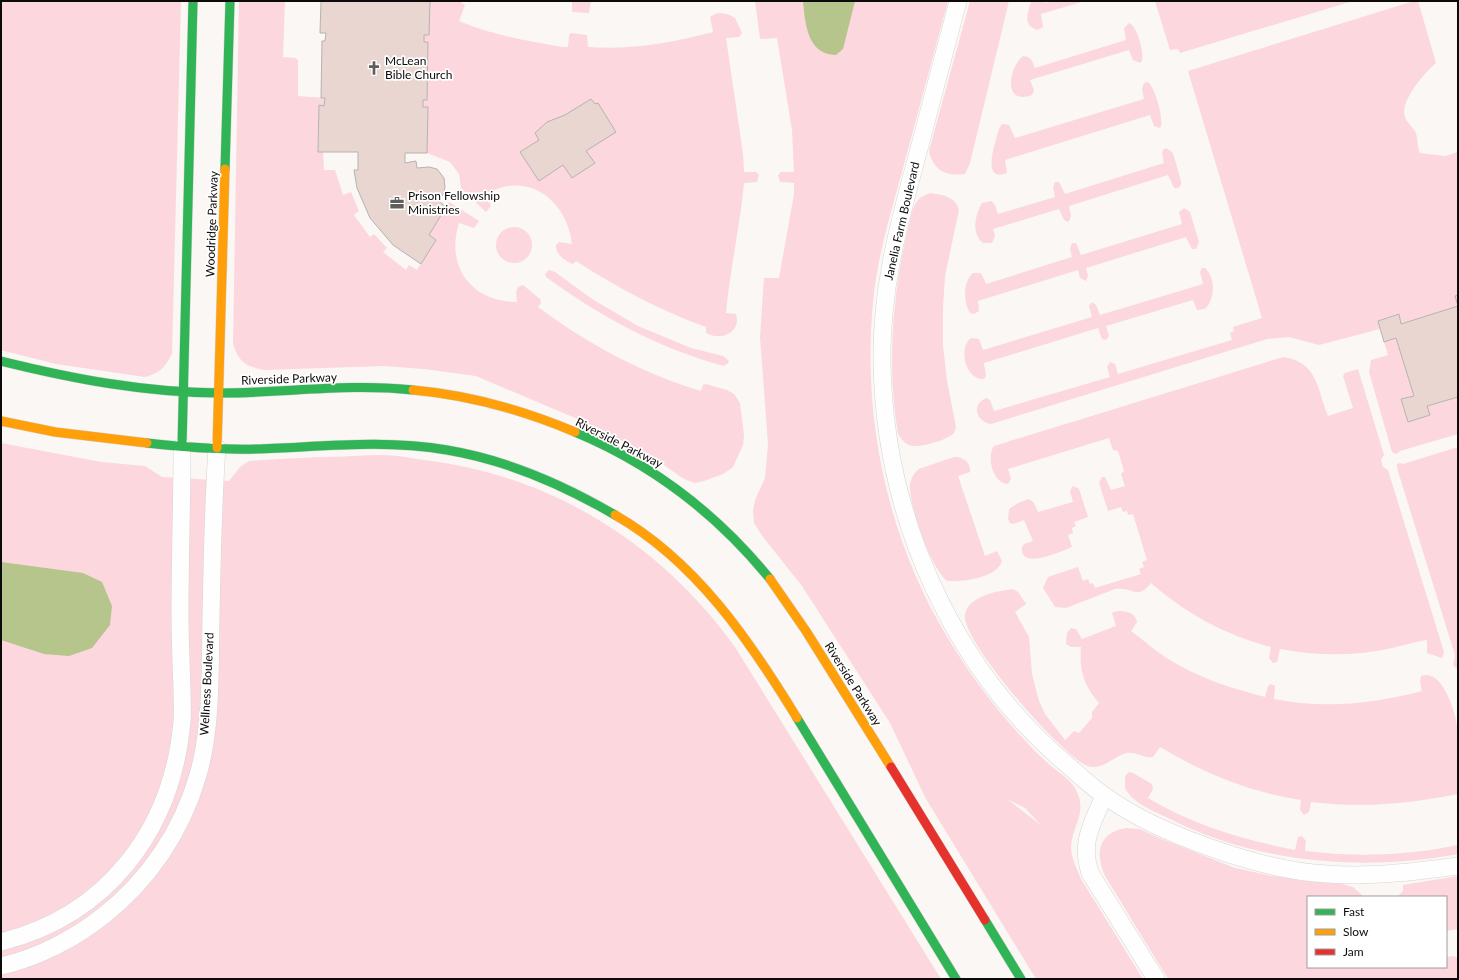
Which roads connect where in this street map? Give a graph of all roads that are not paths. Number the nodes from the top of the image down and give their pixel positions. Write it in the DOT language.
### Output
graph roads {
  1 [pos="193,1"];
  2 [pos="230,1"];
  3 [pos="958,1"];
  4 [pos="1,361"];
  5 [pos="184,392"];
  6 [pos="219,394"];
  7 [pos="1,421"];
  8 [pos="182,446"];
  9 [pos="217,448"];
  10 [pos="1104,796"];
  11 [pos="1458,866"];
  12 [pos="1,942"];
  13 [pos="1,966"];
  14 [pos="956,979"];
  15 [pos="1021,979"];
  16 [pos="1156,979"];
  1 -- 5 [label="main road, Woodridge Parkway"];
  2 -- 6 [label="main road, Woodridge Parkway"];
  3 -- 10 [label="street, Janelia Farm Boulevard"];
  4 -- 5 [label="main road, Riverside Parkway"];
  5 -- 6 [label="main road, Riverside Parkway"];
  5 -- 8 [label="main road, Woodridge Parkway"];
  6 -- 9 [label="main road, Woodridge Parkway"];
  6 -- 15 [label="main road, Riverside Parkway"];
  7 -- 8 [label="main road"];
  8 -- 9 [label="main road"];
  8 -- 12 [label="street, Wellness Boulevard"];
  9 -- 13 [label="street, Wellness Boulevard"];
  9 -- 14 [label="main road"];
  10 -- 11 [label="street, Janelia Farm Boulevard"];
  10 -- 16 [label="street"];
}
